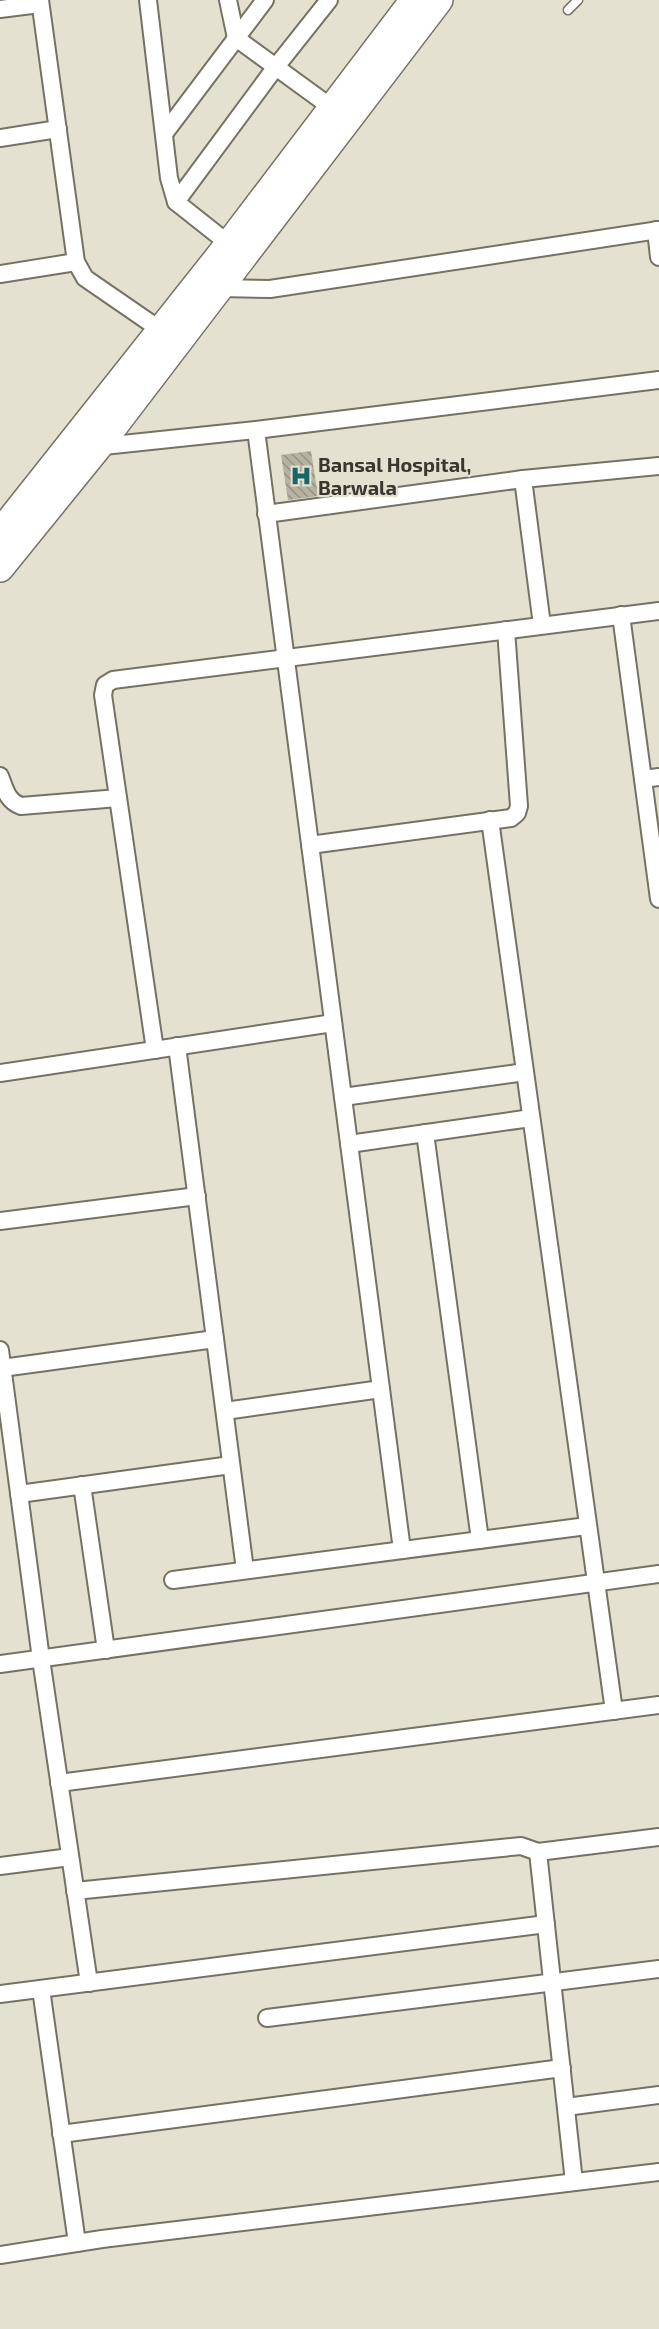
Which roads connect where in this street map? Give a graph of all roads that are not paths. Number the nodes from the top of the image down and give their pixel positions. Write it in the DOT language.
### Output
graph roads {
  1 [pos="148,0"];
  2 [pos="228,0"];
  3 [pos="265,0"];
  4 [pos="329,0"];
  5 [pos="414,0"];
  6 [pos="439,0"];
  7 [pos="578,0"];
  8 [pos="40,2"];
  9 [pos="0,9"];
  10 [pos="568,10"];
  11 [pos="236,38"];
  12 [pos="275,68"];
  13 [pos="340,114"];
  14 [pos="58,129"];
  15 [pos="164,134"];
  16 [pos="0,138"];
  17 [pos="176,202"];
  18 [pos="657,230"];
  19 [pos="230,244"];
  20 [pos="659,257"];
  21 [pos="76,262"];
  22 [pos="0,274"];
  23 [pos="219,288"];
  24 [pos="162,331"];
  25 [pos="659,380"];
  26 [pos="256,430"];
  27 [pos="98,447"];
  28 [pos="67,450"];
  29 [pos="659,466"];
  30 [pos="523,479"];
  31 [pos="266,513"];
  32 [pos="0,532"];
  33 [pos="0,568"];
  34 [pos="659,611"];
  35 [pos="621,615"];
  36 [pos="542,625"];
  37 [pos="506,630"];
  38 [pos="285,657"];
  39 [pos="0,776"];
  40 [pos="651,778"];
  41 [pos="118,798"];
  42 [pos="490,820"];
  43 [pos="310,845"];
  44 [pos="659,899"];
  45 [pos="333,1023"];
  46 [pos="177,1047"];
  47 [pos="155,1050"];
  48 [pos="0,1072"];
  49 [pos="525,1072"];
  50 [pos="343,1097"];
  51 [pos="531,1118"];
  52 [pos="425,1133"];
  53 [pos="349,1143"];
  54 [pos="196,1196"];
  55 [pos="0,1221"];
  56 [pos="215,1339"];
  57 [pos="0,1350"];
  58 [pos="2,1368"];
  59 [pos="381,1389"];
  60 [pos="225,1412"];
  61 [pos="231,1465"];
  62 [pos="82,1485"];
  63 [pos="19,1494"];
  64 [pos="587,1526"];
  65 [pos="480,1540"];
  66 [pos="402,1550"];
  67 [pos="245,1570"];
  68 [pos="659,1574"];
  69 [pos="173,1580"];
  70 [pos="595,1583"];
  71 [pos="106,1650"];
  72 [pos="41,1659"];
  73 [pos="0,1665"];
  74 [pos="659,1706"];
  75 [pos="614,1711"];
  76 [pos="59,1783"];
  77 [pos="659,1837"];
  78 [pos="538,1852"];
  79 [pos="70,1857"];
  80 [pos="0,1866"];
  81 [pos="75,1891"];
  82 [pos="546,1924"];
  83 [pos="659,1969"];
  84 [pos="552,1982"];
  85 [pos="88,1983"];
  86 [pos="41,1989"];
  87 [pos="0,1994"];
  88 [pos="267,2018"];
  89 [pos="562,2068"];
  90 [pos="659,2095"];
  91 [pos="566,2107"];
  92 [pos="61,2134"];
  93 [pos="659,2172"];
  94 [pos="574,2182"];
  95 [pos="77,2243"];
  96 [pos="0,2255"];
  1 -- 15 [label="street"];
  2 -- 11 [label="street"];
  3 -- 11 [label="street"];
  4 -- 12 [label="street"];
  5 -- 13 [label="main road"];
  6 -- 13 [label="main road"];
  7 -- 10 [label="lane"];
  8 -- 9 [label="street"];
  8 -- 14 [label="street"];
  11 -- 12 [label="street"];
  11 -- 15 [label="street"];
  12 -- 13 [label="street"];
  12 -- 17 [label="street"];
  13 -- 19 [label="main road"];
  13 -- 23 [label="main road"];
  14 -- 16 [label="street"];
  14 -- 21 [label="street"];
  15 -- 17 [label="street"];
  17 -- 19 [label="street"];
  18 -- 20 [label="street"];
  18 -- 23 [label="street"];
  19 -- 24 [label="main road"];
  21 -- 22 [label="street"];
  21 -- 24 [label="street"];
  23 -- 27 [label="main road"];
  24 -- 28 [label="main road"];
  25 -- 26 [label="street"];
  26 -- 27 [label="street"];
  26 -- 31 [label="street"];
  27 -- 28 [label="street"];
  27 -- 33 [label="main road"];
  28 -- 32 [label="main road"];
  29 -- 30 [label="street"];
  30 -- 31 [label="street"];
  30 -- 36 [label="street"];
  31 -- 38 [label="street"];
  34 -- 35 [label="street"];
  35 -- 36 [label="street"];
  35 -- 40 [label="street"];
  36 -- 37 [label="street"];
  37 -- 38 [label="street"];
  37 -- 42 [label="street"];
  38 -- 41 [label="street"];
  38 -- 43 [label="street"];
  39 -- 41 [label="street"];
  40 -- 44 [label="street"];
  41 -- 47 [label="street"];
  42 -- 43 [label="street"];
  42 -- 49 [label="street"];
  43 -- 45 [label="street"];
  45 -- 46 [label="street"];
  45 -- 50 [label="street"];
  46 -- 47 [label="street"];
  46 -- 54 [label="street"];
  47 -- 48 [label="street"];
  49 -- 50 [label="street"];
  49 -- 51 [label="street"];
  50 -- 53 [label="street"];
  51 -- 52 [label="street"];
  51 -- 64 [label="street"];
  52 -- 53 [label="street"];
  52 -- 65 [label="street"];
  53 -- 59 [label="street"];
  54 -- 55 [label="street"];
  54 -- 56 [label="street"];
  56 -- 58 [label="street"];
  56 -- 60 [label="street"];
  57 -- 58 [label="street"];
  58 -- 63 [label="street"];
  59 -- 60 [label="street"];
  59 -- 66 [label="street"];
  60 -- 61 [label="street"];
  61 -- 62 [label="street"];
  61 -- 67 [label="street"];
  62 -- 63 [label="street"];
  62 -- 71 [label="street"];
  63 -- 72 [label="street"];
  64 -- 65 [label="street"];
  64 -- 70 [label="street"];
  65 -- 66 [label="street"];
  66 -- 67 [label="street"];
  67 -- 69 [label="street"];
  68 -- 70 [label="street"];
  70 -- 71 [label="street"];
  70 -- 75 [label="street"];
  71 -- 72 [label="street"];
  72 -- 73 [label="street"];
  72 -- 76 [label="street"];
  74 -- 75 [label="street"];
  75 -- 76 [label="street"];
  76 -- 79 [label="street"];
  77 -- 78 [label="street"];
  78 -- 81 [label="street"];
  78 -- 82 [label="street"];
  79 -- 80 [label="street"];
  79 -- 81 [label="street"];
  81 -- 85 [label="street"];
  82 -- 84 [label="street"];
  82 -- 85 [label="street"];
  83 -- 84 [label="street"];
  84 -- 88 [label="street"];
  84 -- 89 [label="street"];
  85 -- 86 [label="street"];
  86 -- 87 [label="street"];
  86 -- 92 [label="street"];
  89 -- 91 [label="street"];
  89 -- 92 [label="street"];
  90 -- 91 [label="street"];
  91 -- 94 [label="street"];
  92 -- 95 [label="street"];
  93 -- 94 [label="street"];
  94 -- 95 [label="street"];
  95 -- 96 [label="street"];
}
